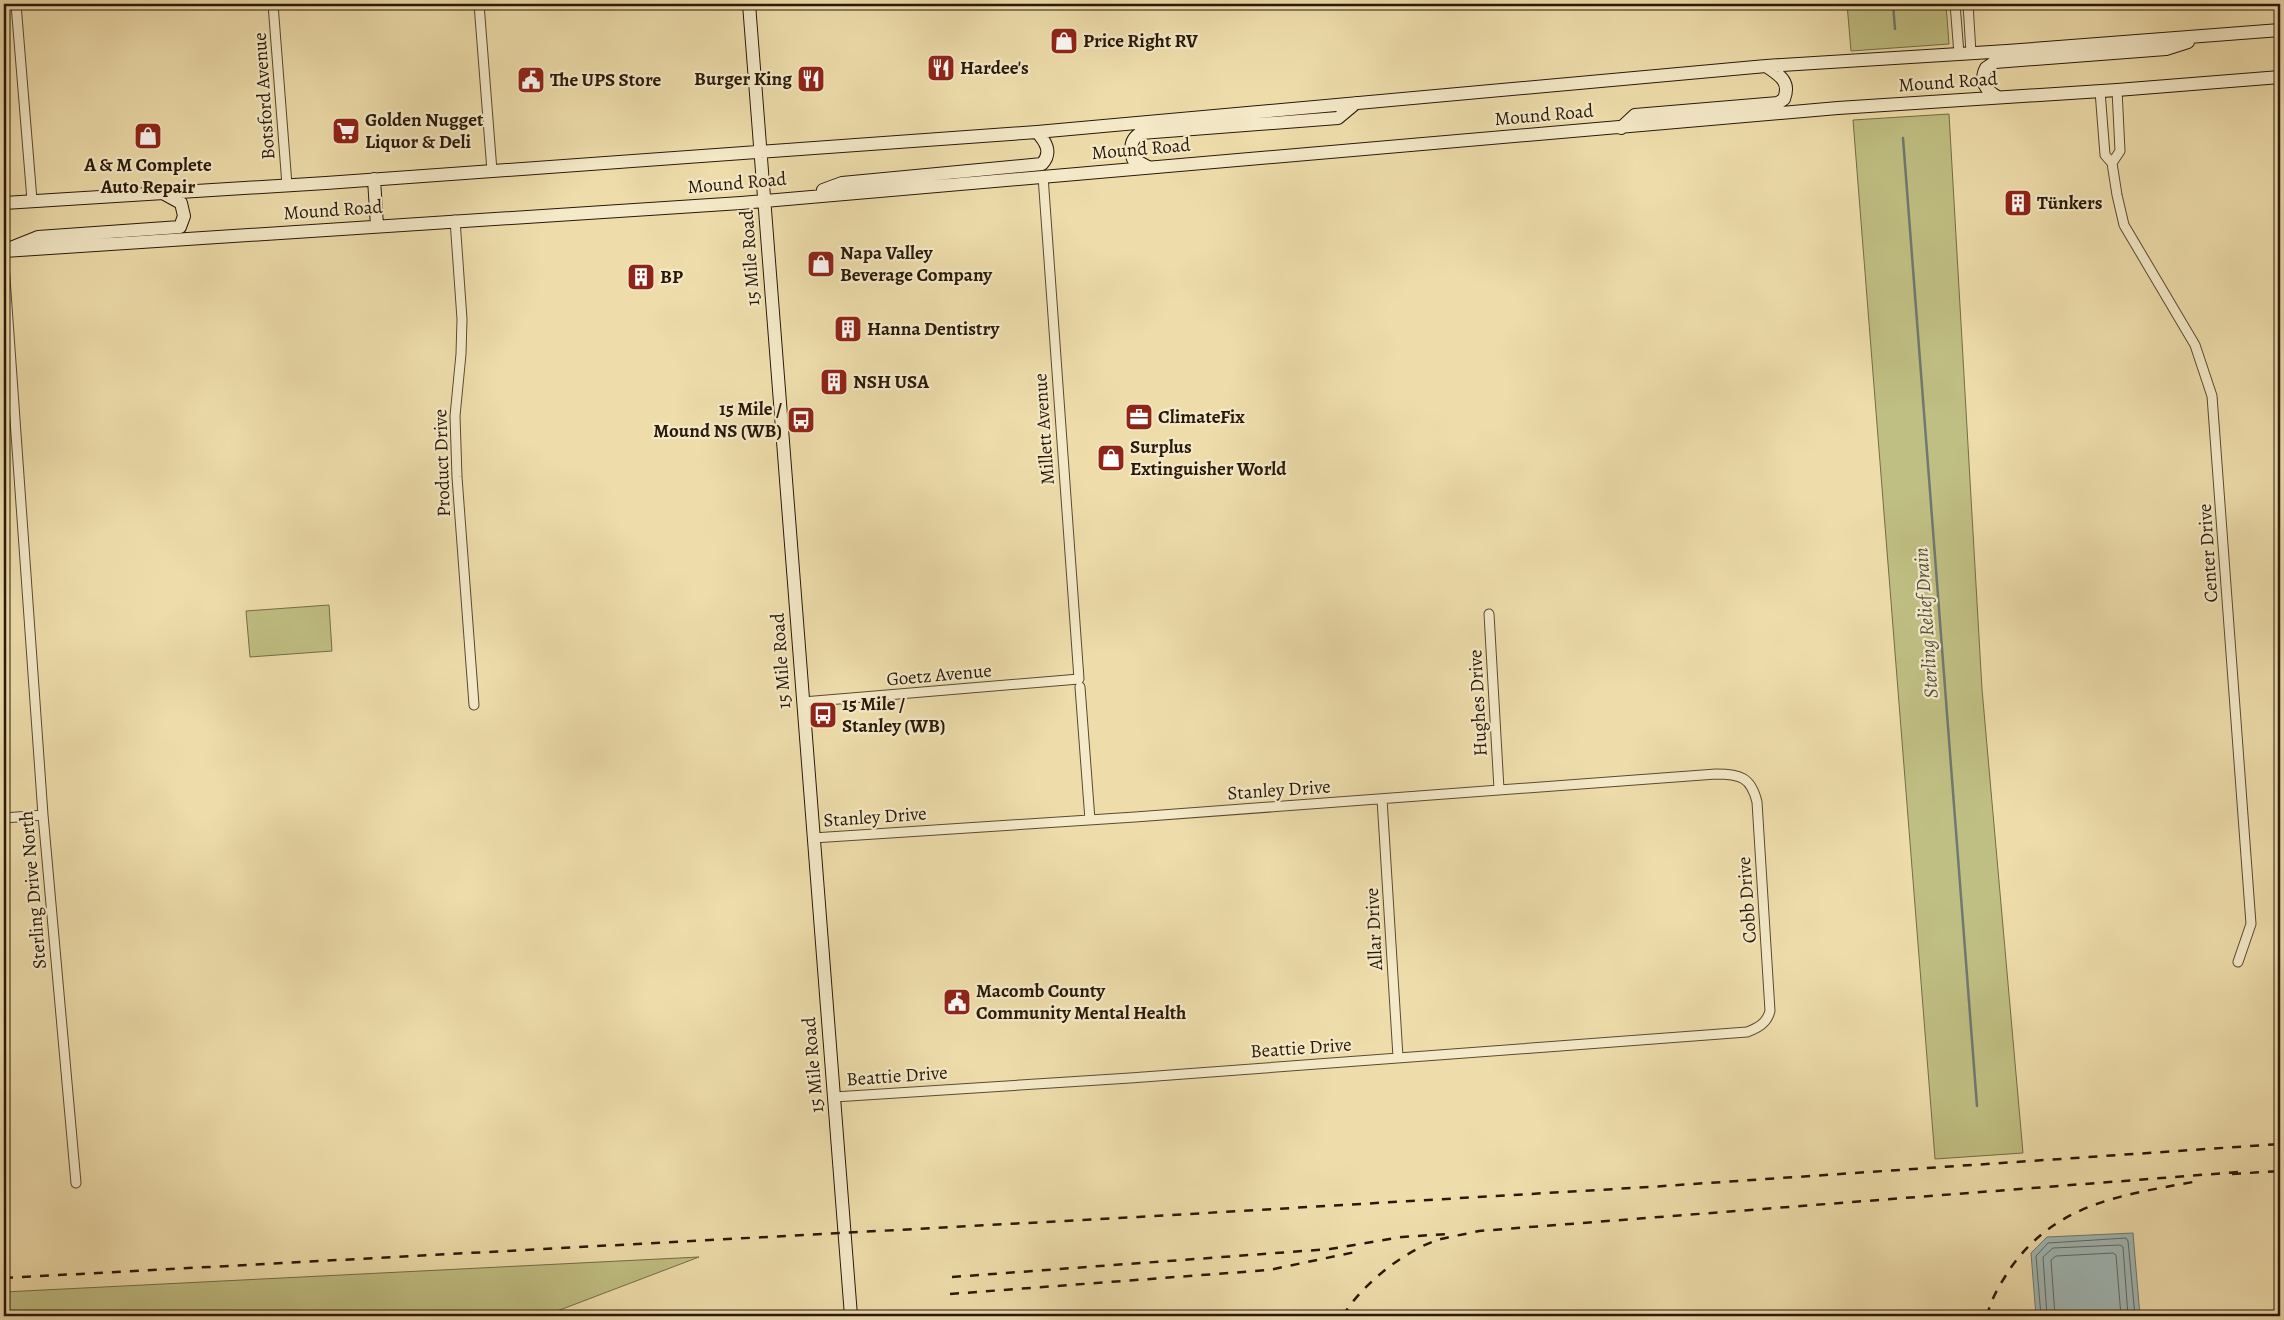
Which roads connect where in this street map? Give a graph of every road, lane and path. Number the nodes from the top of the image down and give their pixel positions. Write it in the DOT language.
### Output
graph roads {
  1 [pos="16,4"];
  2 [pos="273,4"];
  3 [pos="479,4"];
  4 [pos="749,4"];
  5 [pos="1955,4"];
  6 [pos="1968,4"];
  7 [pos="2280,30"];
  8 [pos="2204,36"];
  9 [pos="1964,54"];
  10 [pos="1766,66"];
  11 [pos="2280,77"];
  12 [pos="2117,90"];
  13 [pos="2100,91"];
  14 [pos="1998,97"];
  15 [pos="1356,103"];
  16 [pos="1621,128"];
  17 [pos="1037,132"];
  18 [pos="761,151"];
  19 [pos="2112,163"];
  20 [pos="1148,167"];
  21 [pos="492,171"];
  22 [pos="1043,176"];
  23 [pos="374,180"];
  24 [pos="287,185"];
  25 [pos="160,192"];
  26 [pos="809,196"];
  27 [pos="32,200"];
  28 [pos="765,201"];
  29 [pos="4,203"];
  30 [pos="455,220"];
  31 [pos="377,226"];
  32 [pos="4,251"];
  33 [pos="4,264"];
  34 [pos="1489,614"];
  35 [pos="1079,683"];
  36 [pos="803,702"];
  37 [pos="474,706"];
  38 [pos="1747,780"];
  39 [pos="1499,790"];
  40 [pos="1382,800"];
  41 [pos="43,816"];
  42 [pos="4,818"];
  43 [pos="1090,820"];
  44 [pos="813,838"];
  45 [pos="2238,962"];
  46 [pos="1767,1020"];
  47 [pos="1398,1057"];
  48 [pos="834,1097"];
  49 [pos="76,1183"];
  50 [pos="851,1316"];
  1 -- 27 [label="street"];
  2 -- 24 [label="street, Botsford Avenue"];
  3 -- 21 [label="street"];
  4 -- 18 [label="main road, 15 Mile Road"];
  5 -- 9 [label="street"];
  6 -- 9 [label="street"];
  7 -- 8 [label="main road, Mound Road"];
  8 -- 9 [label="main road, Mound Road"];
  8 -- 14 [label="main road"];
  9 -- 10 [label="main road, Mound Road"];
  10 -- 15 [label="main road, Mound Road"];
  10 -- 16 [label="main road"];
  11 -- 12 [label="main road, Mound Road"];
  12 -- 13 [label="main road, Mound Road"];
  12 -- 19 [label="street, Center Drive"];
  13 -- 14 [label="main road, Mound Road"];
  13 -- 19 [label="street, Center Drive"];
  14 -- 16 [label="main road, Mound Road"];
  15 -- 17 [label="main road, Mound Road"];
  15 -- 20 [label="main road"];
  16 -- 20 [label="main road, Mound Road"];
  17 -- 18 [label="main road, Mound Road"];
  17 -- 26 [label="main road"];
  18 -- 21 [label="main road, Mound Road"];
  18 -- 28 [label="main road, 15 Mile Road"];
  19 -- 45 [label="street, Center Drive"];
  20 -- 22 [label="main road, Mound Road"];
  21 -- 23 [label="main road, Mound Road"];
  22 -- 26 [label="main road, Mound Road"];
  22 -- 35 [label="street, Millett Avenue"];
  23 -- 24 [label="main road, Mound Road"];
  23 -- 31 [label="main road"];
  24 -- 25 [label="main road, Mound Road"];
  25 -- 27 [label="main road, Mound Road"];
  25 -- 32 [label="main road"];
  26 -- 28 [label="main road, Mound Road"];
  27 -- 29 [label="main road, Mound Road"];
  28 -- 30 [label="main road, Mound Road"];
  28 -- 36 [label="main road, 15 Mile Road"];
  30 -- 31 [label="main road, Mound Road"];
  30 -- 37 [label="street, Product Drive"];
  31 -- 32 [label="main road, Mound Road"];
  33 -- 41 [label="street, Sterling Drive North"];
  34 -- 39 [label="street, Hughes Drive"];
  35 -- 36 [label="street, Goetz Avenue"];
  35 -- 43 [label="street, Millett Avenue"];
  36 -- 44 [label="main road, 15 Mile Road"];
  38 -- 39 [label="street, Stanley Drive"];
  38 -- 46 [label="street, Cobb Drive"];
  39 -- 40 [label="street, Stanley Drive"];
  40 -- 43 [label="street, Stanley Drive"];
  40 -- 47 [label="street, Allar Drive"];
  41 -- 42 [label="street"];
  41 -- 49 [label="street, Sterling Drive North"];
  43 -- 44 [label="street, Stanley Drive"];
  44 -- 48 [label="main road, 15 Mile Road"];
  46 -- 47 [label="street, Beattie Drive"];
  47 -- 48 [label="street, Beattie Drive"];
  48 -- 50 [label="main road, 15 Mile Road"];
}
